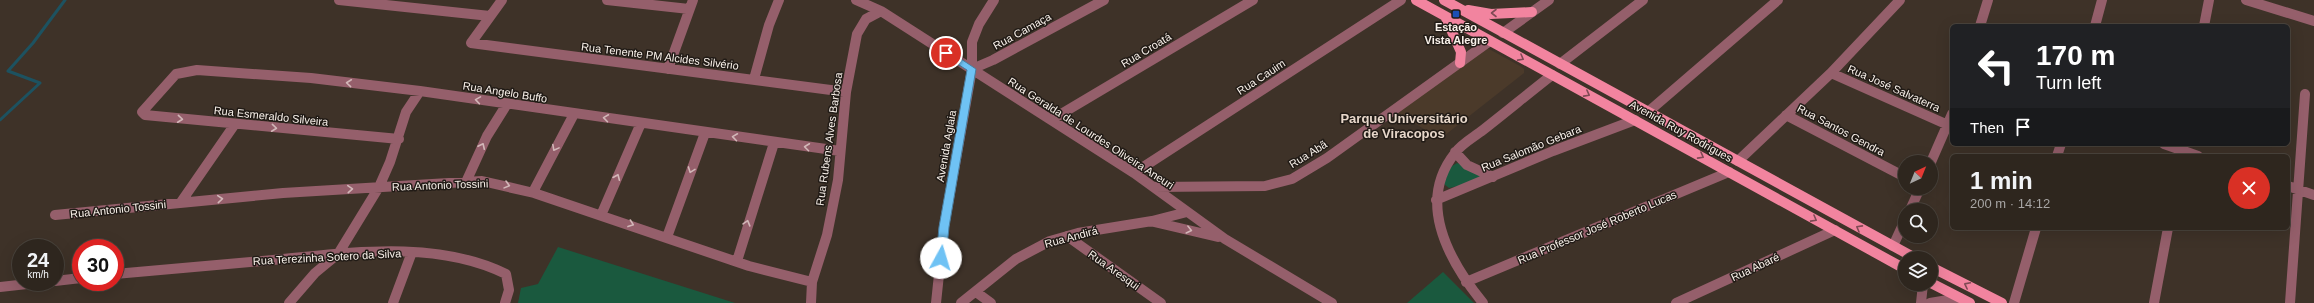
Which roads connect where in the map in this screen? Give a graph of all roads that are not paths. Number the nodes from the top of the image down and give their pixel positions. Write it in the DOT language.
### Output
graph roads {
  1 [pos="339,0"];
  2 [pos="502,0"];
  3 [pos="607,0"];
  4 [pos="779,0"];
  5 [pos="856,0"];
  6 [pos="994,0"];
  7 [pos="1104,0"];
  8 [pos="1253,0"];
  9 [pos="1401,0"];
  10 [pos="1416,0"];
  11 [pos="1444,0"];
  12 [pos="1549,0"];
  13 [pos="1643,0"];
  14 [pos="1778,0"];
  15 [pos="1900,0"];
  16 [pos="1988,0"];
  17 [pos="2102,0"];
  18 [pos="2209,0"];
  19 [pos="2246,0"];
  20 [pos="691,4"];
  21 [pos="1457,8"];
  22 [pos="880,11"];
  23 [pos="1532,12"];
  24 [pos="490,16"];
  25 [pos="1445,16"];
  26 [pos="2314,21"];
  27 [pos="1981,24"];
  28 [pos="2096,24"];
  29 [pos="2204,24"];
  30 [pos="1503,32"];
  31 [pos="1490,41"];
  32 [pos="1460,63"];
  33 [pos="1560,64"];
  34 [pos="668,69"];
  35 [pos="972,69"];
  36 [pos="1831,74"];
  37 [pos="1552,75"];
  38 [pos="754,79"];
  39 [pos="420,91"];
  40 [pos="846,92"];
  41 [pos="2305,94"];
  42 [pos="507,104"];
  43 [pos="1648,112"];
  44 [pos="142,114"];
  45 [pos="574,114"];
  46 [pos="1786,115"];
  47 [pos="1051,120"];
  48 [pos="1635,120"];
  49 [pos="1950,120"];
  50 [pos="641,123"];
  51 [pos="235,124"];
  52 [pos="1948,125"];
  53 [pos="705,133"];
  54 [pos="398,139"];
  55 [pos="774,143"];
  56 [pos="2171,146"];
  57 [pos="2184,150"];
  58 [pos="840,151"];
  59 [pos="1455,152"];
  60 [pos="2193,154"];
  61 [pos="1934,155"];
  62 [pos="1738,162"];
  63 [pos="1729,172"];
  64 [pos="1134,173"];
  65 [pos="1898,174"];
  66 [pos="1493,177"];
  67 [pos="466,182"];
  68 [pos="379,187"];
  69 [pos="1154,187"];
  70 [pos="2290,187"];
  71 [pos="2298,190"];
  72 [pos="533,192"];
  73 [pos="2314,196"];
  74 [pos="1436,200"];
  75 [pos="181,202"];
  76 [pos="1187,212"];
  77 [pos="602,213"];
  78 [pos="55,215"];
  79 [pos="1152,221"];
  80 [pos="1835,230"];
  81 [pos="2035,230"];
  82 [pos="2168,230"];
  83 [pos="1898,235"];
  84 [pos="1067,236"];
  85 [pos="667,237"];
  86 [pos="1225,239"];
  87 [pos="1893,246"];
  88 [pos="1902,251"];
  89 [pos="412,252"];
  90 [pos="338,254"];
  91 [pos="1889,260"];
  92 [pos="737,261"];
  93 [pos="1898,265"];
  94 [pos="1938,271"];
  95 [pos="124,273"];
  96 [pos="812,282"];
  97 [pos="1466,282"];
  98 [pos="12,286"];
  99 [pos="0,287"];
  100 [pos="1938,287"];
  101 [pos="1923,291"];
  102 [pos="976,292"];
  103 [pos="1965,301"];
  104 [pos="289,303"];
  105 [pos="393,303"];
  106 [pos="505,303"];
  107 [pos="811,303"];
  108 [pos="936,303"];
  109 [pos="961,303"];
  110 [pos="991,303"];
  111 [pos="1161,303"];
  112 [pos="1332,303"];
  113 [pos="1483,303"];
  114 [pos="1676,303"];
  115 [pos="1921,303"];
  116 [pos="1930,303"];
  117 [pos="2002,303"];
  118 [pos="2014,303"];
  119 [pos="2154,303"];
  120 [pos="2290,303"];
  1 -- 24 [label="street"];
  2 -- 24 [label="street"];
  3 -- 20 [label="street"];
  4 -- 38 [label="street"];
  5 -- 22 [label="street, Rua Geralda de Lourdes Oliveira Aneuri"];
  6 -- 35 [label="street, Avenida Aglaia"];
  7 -- 35 [label="street, Rua Camaça"];
  8 -- 47 [label="street, Rua Croatá"];
  9 -- 64 [label="street, Rua Cauim"];
  10 -- 25 [label="main road, Avenida Ruy Rodrigues"];
  11 -- 21 [label="main road, Avenida Ruy Rodrigues"];
  12 -- 23 [label="street"];
  13 -- 33 [label="street"];
  14 -- 43 [label="street"];
  15 -- 36 [label="street"];
  16 -- 27 [label="street"];
  17 -- 28 [label="street"];
  18 -- 29 [label="street"];
  19 -- 26 [label="street"];
  20 -- 34 [label="street"];
  23 -- 21 [label="main road, one-way"];
  21 -- 30 [label="main road, Avenida Ruy Rodrigues"];
  22 -- 35 [label="street, Rua Geralda de Lourdes Oliveira Aneuri"];
  22 -- 40 [label="street, Rua Rubens Alves Barbosa"];
  23 -- 30 [label="street"];
  24 -- 34 [label="street, Rua Tenente PM Alcides Silvério"];
  25 -- 31 [label="main road, Avenida Ruy Rodrigues"];
  25 -- 32 [label="main road"];
  30 -- 31 [label="main road"];
  30 -- 33 [label="main road, Avenida Ruy Rodrigues"];
  31 -- 32 [label="street, Rua Abã"];
  31 -- 37 [label="main road, Avenida Ruy Rodrigues, one-way"];
  32 -- 69 [label="street, Rua Abã"];
  33 -- 37 [label="main road"];
  33 -- 43 [label="main road, Avenida Ruy Rodrigues"];
  34 -- 38 [label="street, Rua Tenente PM Alcides Silvério"];
  35 -- 47 [label="street, Rua Geralda de Lourdes Oliveira Aneuri"];
  35 -- 108 [label="street, Avenida Aglaia"];
  36 -- 46 [label="street"];
  36 -- 52 [label="street, Rua José Salvaterra"];
  37 -- 48 [label="main road, Avenida Ruy Rodrigues, one-way"];
  37 -- 59 [label="street"];
  38 -- 40 [label="street, Rua Tenente PM Alcides Silvério"];
  42 -- 39 [label="street, Rua Angelo Buffo, one-way"];
  39 -- 44 [label="street, Rua Angelo Buffo, one-way"];
  39 -- 54 [label="street"];
  40 -- 58 [label="street, Rua Rubens Alves Barbosa"];
  41 -- 71 [label="street"];
  42 -- 45 [label="street, Rua Angelo Buffo"];
  67 -- 42 [label="street, one-way"];
  43 -- 62 [label="main road, Avenida Ruy Rodrigues"];
  44 -- 51 [label="street, Rua Esmeraldo Silveira, one-way"];
  50 -- 45 [label="street, Rua Angelo Buffo, one-way"];
  45 -- 72 [label="street, one-way"];
  46 -- 62 [label="street"];
  46 -- 65 [label="street, Rua Santos Gendra"];
  47 -- 64 [label="street, Rua Geralda de Lourdes Oliveira Aneuri"];
  48 -- 63 [label="main road, Avenida Ruy Rodrigues, one-way"];
  48 -- 66 [label="street, Rua Salomão Gebara"];
  49 -- 52 [label="street"];
  50 -- 53 [label="street, Rua Angelo Buffo"];
  77 -- 50 [label="street, one-way"];
  51 -- 54 [label="street, Rua Esmeraldo Silveira, one-way"];
  51 -- 75 [label="street"];
  52 -- 61 [label="street"];
  55 -- 53 [label="street, Rua Angelo Buffo, one-way"];
  53 -- 85 [label="street, one-way"];
  54 -- 68 [label="street"];
  58 -- 55 [label="street, Rua Angelo Buffo, one-way"];
  92 -- 55 [label="street, one-way"];
  56 -- 57 [label="street"];
  57 -- 60 [label="street"];
  58 -- 96 [label="street, Rua Rubens Alves Barbosa"];
  59 -- 66 [label="street"];
  59 -- 74 [label="street"];
  87 -- 62 [label="main road, Avenida Ruy Rodrigues, one-way"];
  63 -- 80 [label="main road, Avenida Ruy Rodrigues, one-way"];
  63 -- 97 [label="street, Rua Professor José Roberto Lucas"];
  64 -- 69 [label="street, Rua Geralda de Lourdes Oliveira Aneuri"];
  66 -- 74 [label="street, Rua Salomão Gebara"];
  67 -- 68 [label="street, Rua Antonio Tossini"];
  67 -- 72 [label="street, Rua Antonio Tossini, one-way"];
  75 -- 68 [label="street, Rua Antonio Tossini, one-way"];
  68 -- 90 [label="street"];
  69 -- 76 [label="street, Rua Geralda de Lourdes Oliveira Aneuri"];
  70 -- 71 [label="street"];
  71 -- 73 [label="street"];
  71 -- 120 [label="street"];
  72 -- 77 [label="street, Rua Antonio Tossini"];
  74 -- 97 [label="street"];
  75 -- 78 [label="street, Rua Antonio Tossini"];
  76 -- 79 [label="street, Rua Andirá"];
  76 -- 86 [label="street, Rua Geralda de Lourdes Oliveira Aneuri"];
  77 -- 85 [label="street, Rua Antonio Tossini, one-way"];
  79 -- 84 [label="street, Rua Andirá"];
  79 -- 86 [label="street, Rua Andirá, one-way"];
  80 -- 91 [label="main road, Avenida Ruy Rodrigues"];
  80 -- 114 [label="street, Rua Abaré"];
  81 -- 118 [label="street"];
  82 -- 119 [label="street"];
  83 -- 87 [label="street"];
  84 -- 102 [label="street, Rua Andirá"];
  84 -- 111 [label="street, Rua Aresqui"];
  85 -- 92 [label="street, Rua Antonio Tossini"];
  86 -- 112 [label="street, Rua Geralda de Lourdes Oliveira Aneuri"];
  87 -- 88 [label="main road, Avenida Ruy Rodrigues"];
  87 -- 91 [label="main road"];
  89 -- 90 [label="street, Rua Terezinha Sotero da Silva"];
  89 -- 105 [label="street"];
  89 -- 106 [label="street, Rua Terezinha Sotero da Silva"];
  90 -- 95 [label="street, Rua Terezinha Sotero da Silva"];
  90 -- 104 [label="street"];
  91 -- 93 [label="main road, Avenida Ruy Rodrigues"];
  92 -- 96 [label="street, Rua Antonio Tossini"];
  117 -- 94 [label="main road, one-way"];
  96 -- 107 [label="street, Rua Rubens Alves Barbosa"];
  97 -- 113 [label="street"];
  98 -- 99 [label="street"];
  100 -- 103 [label="main road"];
  101 -- 115 [label="street"];
  102 -- 109 [label="street, Rua Andirá"];
  102 -- 110 [label="street"];
  103 -- 116 [label="street"];
}
